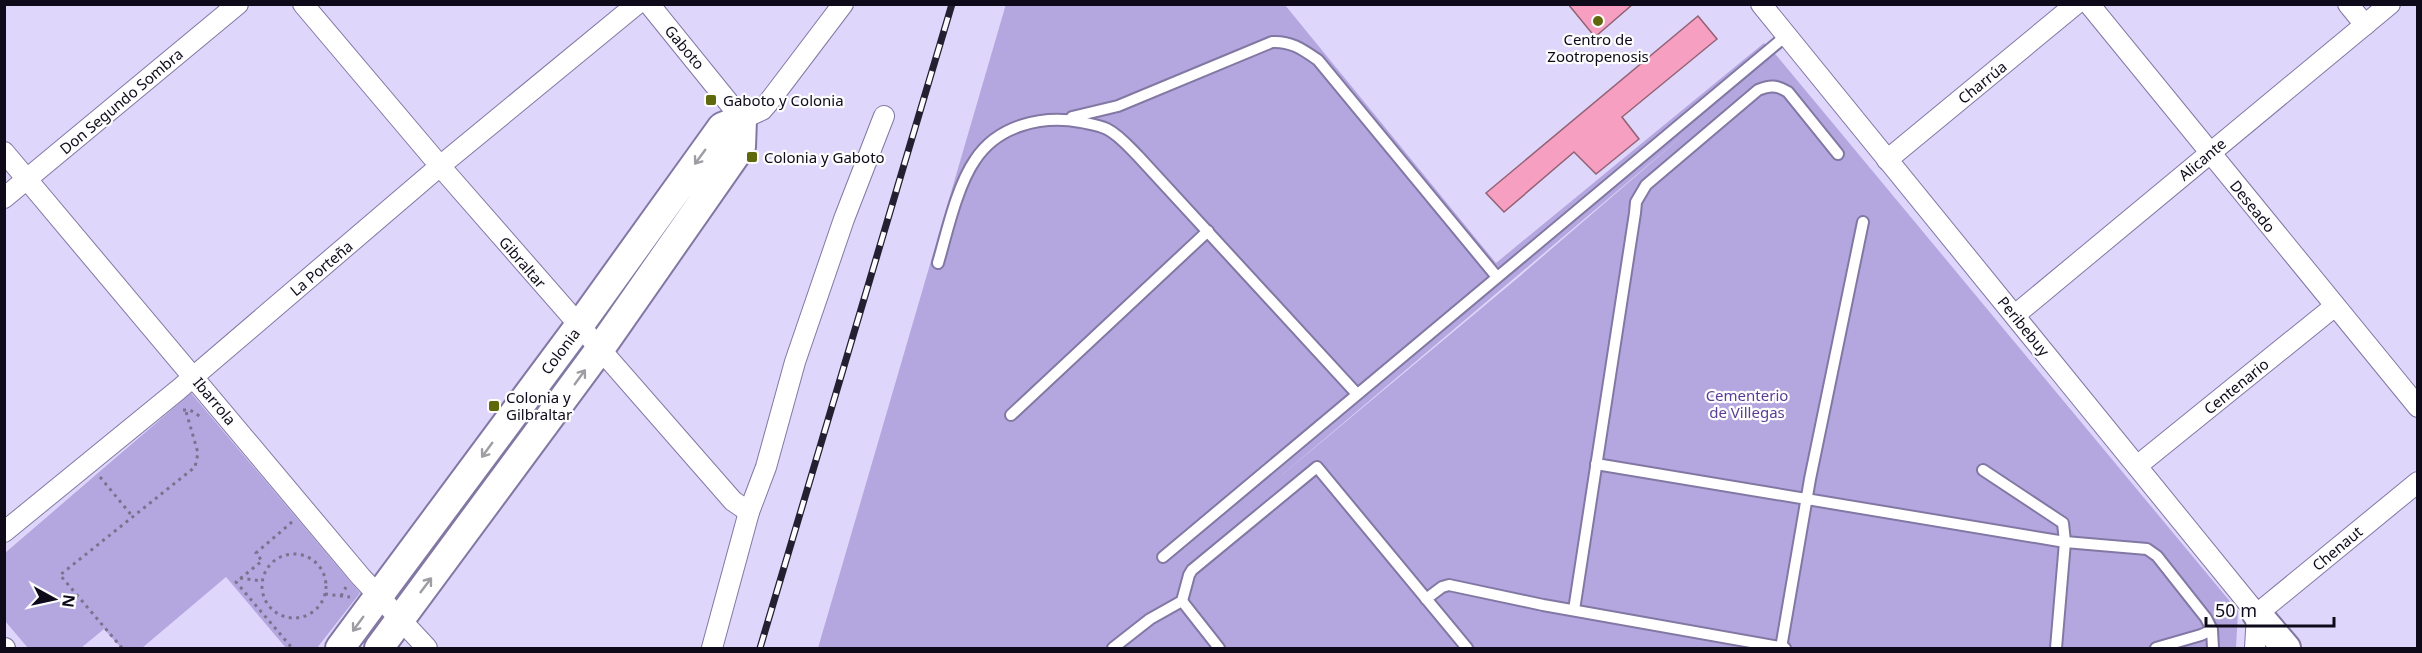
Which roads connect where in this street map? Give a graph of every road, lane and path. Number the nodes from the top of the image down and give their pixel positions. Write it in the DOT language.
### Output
graph roads {
  1 [pos="237,4"];
  2 [pos="303,4"];
  3 [pos="637,4"];
  4 [pos="649,4"];
  5 [pos="843,4"];
  6 [pos="2076,4"];
  7 [pos="2089,4"];
  8 [pos="2348,4"];
  9 [pos="2390,4"];
  10 [pos="1768,7"];
  11 [pos="2365,26"];
  12 [pos="1786,35"];
  13 [pos="884,116"];
  14 [pos="742,119"];
  15 [pos="1057,119"];
  16 [pos="4,152"];
  17 [pos="2210,153"];
  18 [pos="1838,154"];
  19 [pos="1887,160"];
  20 [pos="440,166"];
  21 [pos="27,179"];
  22 [pos="4,198"];
  23 [pos="1863,222"];
  24 [pos="1208,231"];
  25 [pos="938,263"];
  26 [pos="1497,277"];
  27 [pos="2335,306"];
  28 [pos="2015,315"];
  29 [pos="579,326"];
  30 [pos="600,350"];
  31 [pos="194,375"];
  32 [pos="178,390"];
  33 [pos="1357,394"];
  34 [pos="2418,407"];
  35 [pos="186,410"];
  36 [pos="175,414"];
  37 [pos="1011,415"];
  38 [pos="204,420"];
  39 [pos="88,463"];
  40 [pos="1596,464"];
  41 [pos="2137,466"];
  42 [pos="1983,470"];
  43 [pos="2418,482"];
  44 [pos="1806,501"];
  45 [pos="749,512"];
  46 [pos="133,517"];
  47 [pos="293,521"];
  48 [pos="4,532"];
  49 [pos="2065,542"];
  50 [pos="1163,557"];
  51 [pos="240,578"];
  52 [pos="262,581"];
  53 [pos="379,596"];
  54 [pos="1426,599"];
  55 [pos="1182,601"];
  56 [pos="1574,610"];
  57 [pos="2257,614"];
  58 [pos="401,618"];
  59 [pos="2212,630"];
  60 [pos="122,648"];
  61 [pos="292,648"];
  62 [pos="340,648"];
  63 [pos="379,648"];
  64 [pos="427,648"];
  65 [pos="712,648"];
  66 [pos="1113,648"];
  67 [pos="1219,648"];
  68 [pos="1467,648"];
  69 [pos="1782,648"];
  70 [pos="2056,648"];
  71 [pos="2156,648"];
  72 [pos="2213,648"];
  73 [pos="2255,648"];
  74 [pos="2286,648"];
  1 -- 21 [label="street, Don Segundo Sombra"];
  2 -- 20 [label="street, Gibraltar"];
  3 -- 20 [label="street, La Porteña"];
  4 -- 14 [label="street, Gaboto"];
  5 -- 14 [label="street, Colonia"];
  6 -- 19 [label="street, Charrúa"];
  7 -- 17 [label="street, Deseado"];
  8 -- 11 [label="street"];
  9 -- 11 [label="street, Alicante"];
  10 -- 12 [label="street, Peribebuy"];
  11 -- 17 [label="street, Alicante"];
  12 -- 19 [label="street, Peribebuy"];
  12 -- 26 [label="lane"];
  13 -- 45 [label="street"];
  14 -- 29 [label="street, Colonia, one-way"];
  14 -- 30 [label="street, Colonia"];
  15 -- 24 [label="lane"];
  15 -- 25 [label="lane"];
  15 -- 26 [label="lane"];
  16 -- 21 [label="street, Ibarrola"];
  17 -- 27 [label="street, Deseado"];
  17 -- 28 [label="street, Alicante"];
  18 -- 40 [label="lane"];
  19 -- 28 [label="street, Peribebuy"];
  20 -- 29 [label="street, Gibraltar"];
  20 -- 31 [label="street, La Porteña"];
  21 -- 22 [label="street, Don Segundo Sombra"];
  21 -- 31 [label="street, Ibarrola"];
  23 -- 44 [label="lane"];
  24 -- 33 [label="lane"];
  24 -- 37 [label="lane"];
  26 -- 33 [label="lane"];
  27 -- 34 [label="street, Deseado"];
  27 -- 41 [label="street, Centenario"];
  28 -- 41 [label="street, Peribebuy"];
  29 -- 30 [label="street, Gibraltar"];
  29 -- 53 [label="street, Colonia, one-way"];
  30 -- 45 [label="street, Gibraltar"];
  58 -- 30 [label="street, Colonia, one-way"];
  31 -- 32 [label="street, La Porteña"];
  31 -- 53 [label="street, Ibarrola"];
  32 -- 35 [label="path"];
  32 -- 39 [label="street, La Porteña"];
  33 -- 50 [label="lane"];
  35 -- 36 [label="path"];
  35 -- 38 [label="path"];
  35 -- 46 [label="path"];
  39 -- 46 [label="path"];
  39 -- 48 [label="street, La Porteña"];
  40 -- 44 [label="lane"];
  40 -- 56 [label="lane"];
  41 -- 57 [label="street, Peribebuy"];
  42 -- 49 [label="lane"];
  43 -- 57 [label="street, Chenaut"];
  44 -- 49 [label="lane"];
  44 -- 69 [label="lane"];
  45 -- 65 [label="street"];
  46 -- 60 [label="path"];
  47 -- 51 [label="path"];
  49 -- 59 [label="lane"];
  49 -- 70 [label="lane"];
  51 -- 52 [label="path"];
  51 -- 61 [label="path"];
  52 -- 52 [label="path"];
  53 -- 58 [label="street, Ibarrola"];
  53 -- 62 [label="street, Colonia, one-way"];
  54 -- 55 [label="lane"];
  54 -- 56 [label="lane"];
  54 -- 68 [label="lane"];
  55 -- 66 [label="lane"];
  55 -- 67 [label="lane"];
  56 -- 69 [label="lane"];
  57 -- 73 [label="street"];
  57 -- 74 [label="street, Peribebuy"];
  58 -- 63 [label="street, Colonia"];
  58 -- 64 [label="street, Ibarrola"];
  59 -- 71 [label="lane"];
  59 -- 72 [label="lane"];
}
